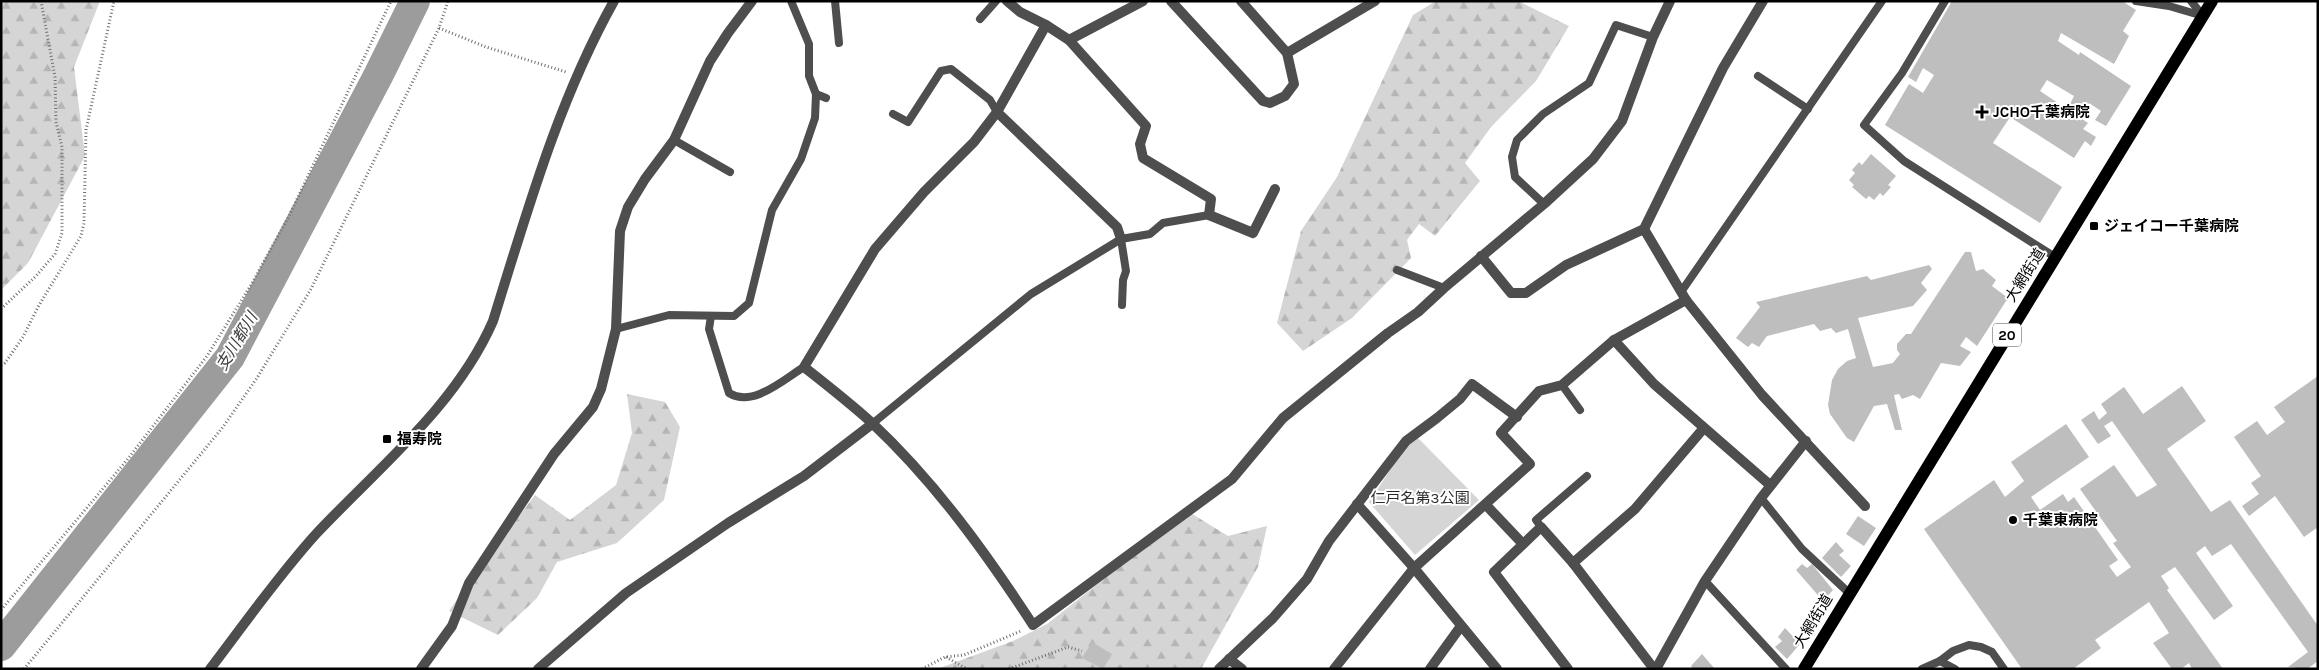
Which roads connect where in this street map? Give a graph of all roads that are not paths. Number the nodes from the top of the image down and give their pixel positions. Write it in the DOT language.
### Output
graph roads {
  1 [pos="614,1"];
  2 [pos="752,1"];
  3 [pos="791,1"];
  4 [pos="835,1"];
  5 [pos="996,1"];
  6 [pos="1007,1"];
  7 [pos="1143,1"];
  8 [pos="1171,1"];
  9 [pos="1241,1"];
  10 [pos="1375,1"];
  11 [pos="1763,1"];
  12 [pos="1882,1"];
  13 [pos="1945,1"];
  14 [pos="2136,1"];
  15 [pos="2191,1"];
  16 [pos="2212,1"];
  17 [pos="1669,2"];
  18 [pos="2203,16"];
  19 [pos="980,19"];
  20 [pos="1046,25"];
  21 [pos="1653,37"];
  22 [pos="1069,40"];
  23 [pos="839,43"];
  24 [pos="1287,53"];
  25 [pos="1758,76"];
  26 [pos="816,94"];
  27 [pos="826,98"];
  28 [pos="1808,109"];
  29 [pos="997,112"];
  30 [pos="892,114"];
  31 [pos="674,140"];
  32 [pos="730,172"];
  33 [pos="1275,189"];
  34 [pos="1544,204"];
  35 [pos="1209,215"];
  36 [pos="1644,229"];
  37 [pos="1120,239"];
  38 [pos="1481,256"];
  39 [pos="2056,257"];
  40 [pos="1397,270"];
  41 [pos="1444,288"];
  42 [pos="1683,296"];
  43 [pos="1122,305"];
  44 [pos="711,316"];
  45 [pos="616,329"];
  46 [pos="1614,340"];
  47 [pos="804,367"];
  48 [pos="1562,385"];
  49 [pos="1580,410"];
  50 [pos="1517,417"];
  51 [pos="872,424"];
  52 [pos="1703,429"];
  53 [pos="1806,441"];
  54 [pos="1587,476"];
  55 [pos="1770,485"];
  56 [pos="1761,498"];
  57 [pos="1357,504"];
  58 [pos="1486,505"];
  59 [pos="1865,506"];
  60 [pos="1541,526"];
  61 [pos="1522,543"];
  62 [pos="1573,563"];
  63 [pos="1414,568"];
  64 [pos="1705,581"];
  65 [pos="1849,594"];
  66 [pos="1461,626"];
  67 [pos="1228,659"];
  68 [pos="1940,661"];
  69 [pos="210,669"];
  70 [pos="421,669"];
  71 [pos="538,669"];
  72 [pos="1219,669"];
  73 [pos="1242,669"];
  74 [pos="1334,669"];
  75 [pos="1430,669"];
  76 [pos="1497,669"];
  77 [pos="1568,669"];
  78 [pos="1655,669"];
  79 [pos="1786,669"];
  80 [pos="1804,669"];
  81 [pos="1922,669"];
  82 [pos="1955,669"];
  83 [pos="2004,669"];
  1 -- 69 [label="street"];
  2 -- 31 [label="street"];
  3 -- 26 [label="lane"];
  4 -- 23 [label="lane"];
  5 -- 19 [label="lane"];
  6 -- 20 [label="street"];
  7 -- 22 [label="street"];
  8 -- 24 [label="street"];
  9 -- 24 [label="street"];
  10 -- 24 [label="street"];
  11 -- 36 [label="street"];
  12 -- 28 [label="lane"];
  13 -- 39 [label="lane"];
  14 -- 18 [label="lane"];
  15 -- 18 [label="lane"];
  16 -- 18 [label="main road, 大網街道 / 20"];
  17 -- 21 [label="street"];
  18 -- 39 [label="main road, 大網街道 / 20"];
  20 -- 22 [label="street"];
  20 -- 29 [label="street"];
  21 -- 34 [label="street"];
  21 -- 34 [label="lane"];
  22 -- 35 [label="street"];
  25 -- 28 [label="lane"];
  26 -- 27 [label="lane"];
  26 -- 44 [label="lane"];
  28 -- 42 [label="lane"];
  29 -- 30 [label="lane"];
  29 -- 37 [label="street"];
  29 -- 47 [label="street"];
  31 -- 32 [label="lane"];
  31 -- 45 [label="street"];
  33 -- 35 [label="street"];
  34 -- 38 [label="street"];
  35 -- 37 [label="lane"];
  36 -- 38 [label="street"];
  36 -- 42 [label="street"];
  37 -- 43 [label="lane"];
  37 -- 51 [label="lane"];
  38 -- 41 [label="street"];
  39 -- 65 [label="main road, 大網街道 / 20"];
  40 -- 41 [label="lane"];
  41 -- 51 [label="street"];
  42 -- 46 [label="street"];
  42 -- 53 [label="street"];
  44 -- 45 [label="lane"];
  44 -- 47 [label="lane"];
  45 -- 70 [label="street"];
  46 -- 48 [label="street"];
  46 -- 52 [label="street"];
  47 -- 51 [label="street"];
  48 -- 49 [label="lane"];
  48 -- 50 [label="street"];
  50 -- 57 [label="street"];
  50 -- 58 [label="street"];
  51 -- 71 [label="street"];
  52 -- 55 [label="street"];
  52 -- 62 [label="street"];
  53 -- 55 [label="street"];
  53 -- 59 [label="street"];
  54 -- 60 [label="lane"];
  55 -- 56 [label="street"];
  56 -- 64 [label="street"];
  56 -- 65 [label="lane"];
  57 -- 63 [label="street"];
  57 -- 67 [label="street"];
  58 -- 61 [label="street"];
  58 -- 63 [label="street"];
  60 -- 61 [label="street"];
  60 -- 62 [label="street"];
  61 -- 77 [label="street"];
  62 -- 78 [label="street"];
  63 -- 66 [label="street"];
  63 -- 74 [label="street"];
  64 -- 78 [label="street"];
  64 -- 79 [label="lane"];
  65 -- 80 [label="main road, 大網街道 / 20"];
  66 -- 75 [label="street"];
  66 -- 76 [label="street"];
  67 -- 72 [label="street"];
  67 -- 73 [label="street"];
  68 -- 81 [label="lane"];
  68 -- 82 [label="lane"];
  68 -- 83 [label="lane"];
}
